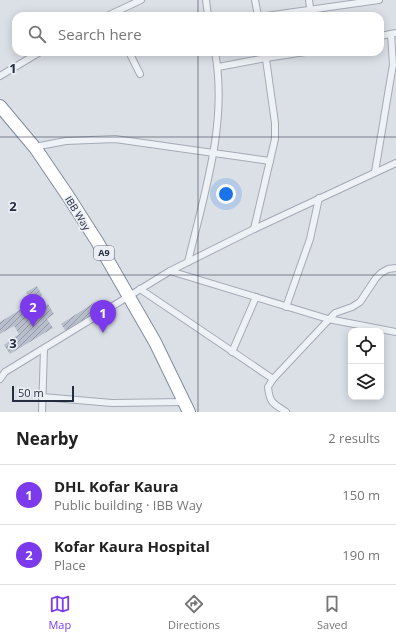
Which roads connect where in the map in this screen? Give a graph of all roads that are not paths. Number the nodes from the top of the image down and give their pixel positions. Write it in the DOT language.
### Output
graph roads {
  1 [pos="141,0"];
  2 [pos="206,0"];
  3 [pos="255,0"];
  4 [pos="309,0"];
  5 [pos="379,0"];
  6 [pos="117,12"];
  7 [pos="208,12"];
  8 [pos="257,12"];
  9 [pos="310,12"];
  10 [pos="315,12"];
  11 [pos="394,33"];
  12 [pos="384,35"];
  13 [pos="33,56"];
  14 [pos="130,56"];
  15 [pos="216,56"];
  16 [pos="261,56"];
  17 [pos="265,56"];
  18 [pos="218,68"];
  19 [pos="140,74"];
  20 [pos="0,76"];
  21 [pos="0,106"];
  22 [pos="0,118"];
  23 [pos="22,133"];
  24 [pos="34,147"];
  25 [pos="214,152"];
  26 [pos="270,161"];
  27 [pos="396,163"];
  28 [pos="375,172"];
  29 [pos="319,198"];
  30 [pos="254,229"];
  31 [pos="188,262"];
  32 [pos="396,268"];
  33 [pos="170,271"];
  34 [pos="140,289"];
  35 [pos="129,297"];
  36 [pos="256,297"];
  37 [pos="286,306"];
  38 [pos="328,319"];
  39 [pos="396,332"];
  40 [pos="44,348"];
  41 [pos="232,352"];
  42 [pos="2,371"];
  43 [pos="0,379"];
  44 [pos="273,379"];
  45 [pos="42,397"];
  46 [pos="186,407"];
  47 [pos="42,412"];
  48 [pos="286,412"];
  1 -- 6 [label="street"];
  2 -- 7 [label="street"];
  3 -- 8 [label="street"];
  4 -- 9 [label="street"];
  5 -- 10 [label="street"];
  11 -- 12 [label="street"];
  11 -- 28 [label="street"];
  13 -- 20 [label="street"];
  14 -- 19 [label="street"];
  15 -- 18 [label="street"];
  16 -- 18 [label="street"];
  17 -- 26 [label="street"];
  18 -- 25 [label="street"];
  21 -- 23 [label="highway, IBB Way / A9"];
  22 -- 23 [label="highway"];
  23 -- 24 [label="highway, IBB Way / A9"];
  24 -- 25 [label="street"];
  24 -- 35 [label="highway, IBB Way / A9"];
  25 -- 26 [label="street"];
  25 -- 31 [label="street"];
  26 -- 30 [label="street"];
  27 -- 28 [label="street"];
  28 -- 29 [label="street"];
  29 -- 30 [label="street"];
  29 -- 37 [label="street"];
  30 -- 31 [label="street"];
  31 -- 33 [label="street"];
  32 -- 38 [label="street"];
  33 -- 34 [label="street"];
  33 -- 36 [label="street"];
  34 -- 35 [label="street"];
  34 -- 41 [label="street"];
  35 -- 40 [label="street"];
  35 -- 46 [label="highway, IBB Way / A9"];
  36 -- 37 [label="street"];
  36 -- 41 [label="street"];
  37 -- 38 [label="street"];
  38 -- 39 [label="street"];
  38 -- 44 [label="street"];
  40 -- 42 [label="street"];
  40 -- 45 [label="street"];
  41 -- 44 [label="street"];
  42 -- 43 [label="street"];
  44 -- 48 [label="street"];
  45 -- 46 [label="street"];
  45 -- 47 [label="street"];
}
